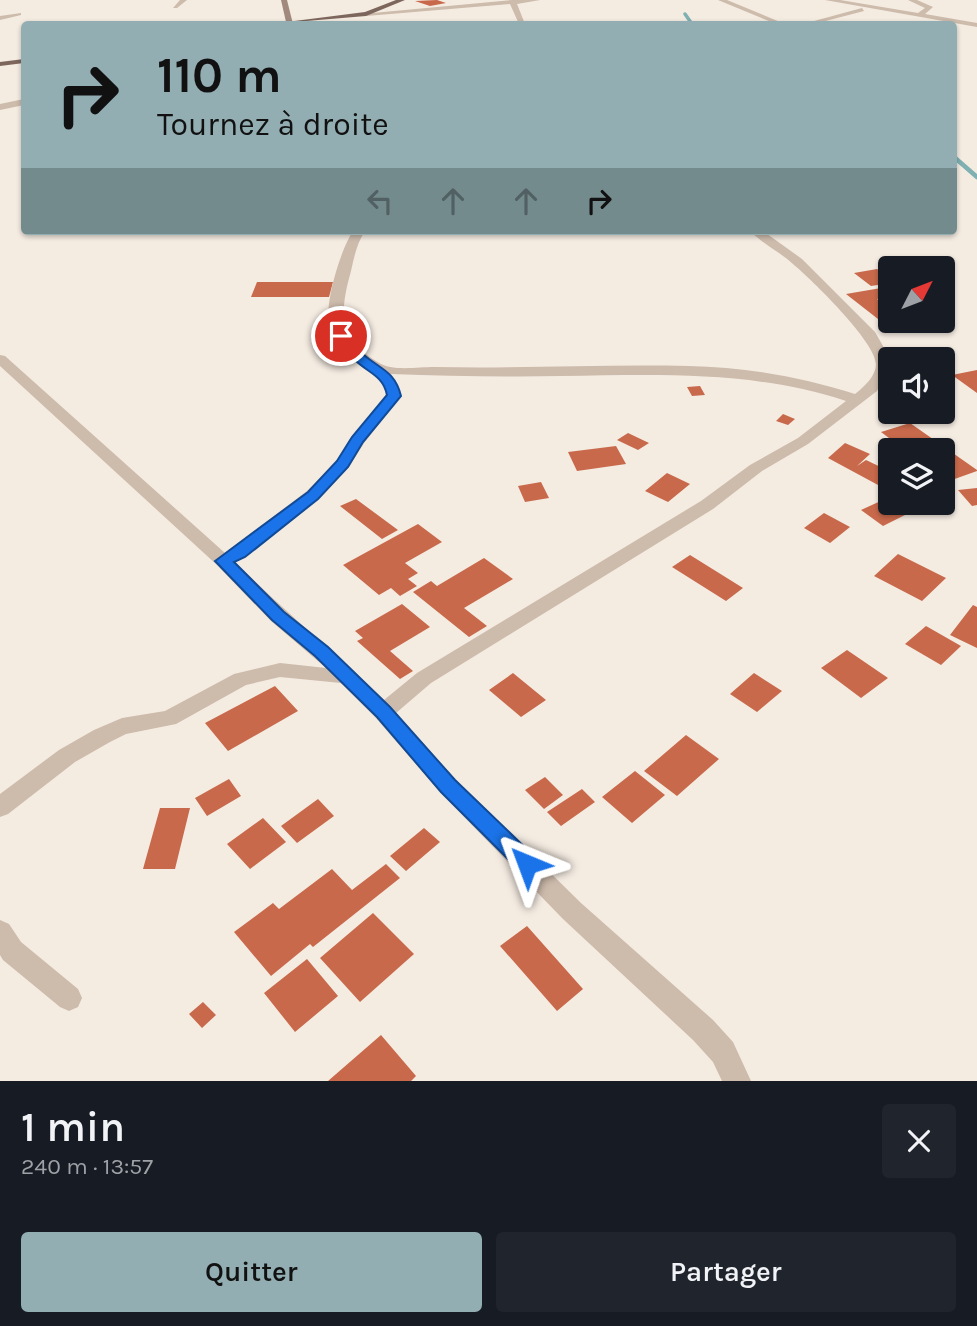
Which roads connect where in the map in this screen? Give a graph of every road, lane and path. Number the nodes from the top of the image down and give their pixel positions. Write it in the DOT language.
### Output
graph roads {
  1 [pos="184,0"];
  2 [pos="284,0"];
  3 [pos="402,0"];
  4 [pos="537,0"];
  5 [pos="721,0"];
  6 [pos="828,0"];
  7 [pos="911,0"];
  8 [pos="513,2"];
  9 [pos="175,7"];
  10 [pos="872,9"];
  11 [pos="19,14"];
  12 [pos="366,14"];
  13 [pos="919,16"];
  14 [pos="0,18"];
  15 [pos="290,21"];
  16 [pos="308,21"];
  17 [pos="521,21"];
  18 [pos="774,21"];
  19 [pos="820,21"];
  20 [pos="951,21"];
  21 [pos="957,22"];
  22 [pos="977,25"];
  23 [pos="21,61"];
  24 [pos="0,64"];
  25 [pos="21,103"];
  26 [pos="0,107"];
  27 [pos="356,235"];
  28 [pos="761,235"];
  29 [pos="0,359"];
  30 [pos="381,370"];
  31 [pos="858,400"];
  32 [pos="223,561"];
  33 [pos="344,676"];
  34 [pos="383,712"];
  35 [pos="0,807"];
  36 [pos="0,932"];
  37 [pos="69,998"];
  38 [pos="737,1081"];
  1 -- 9 [label="street"];
  2 -- 15 [label="street"];
  3 -- 12 [label="main road"];
  4 -- 8 [label="street"];
  5 -- 18 [label="street"];
  6 -- 10 [label="street"];
  7 -- 13 [label="street"];
  8 -- 12 [label="street"];
  8 -- 17 [label="street"];
  10 -- 13 [label="street"];
  10 -- 19 [label="street"];
  11 -- 14 [label="street"];
  12 -- 16 [label="main road"];
  13 -- 20 [label="street"];
  21 -- 22 [label="street"];
  23 -- 24 [label="main road"];
  25 -- 26 [label="street"];
  27 -- 30 [label="street"];
  28 -- 31 [label="street"];
  29 -- 32 [label="street"];
  30 -- 31 [label="street"];
  30 -- 32 [label="street"];
  31 -- 34 [label="street"];
  32 -- 33 [label="street"];
  33 -- 34 [label="street"];
  33 -- 35 [label="street"];
  34 -- 38 [label="street"];
  36 -- 37 [label="street"];
}
